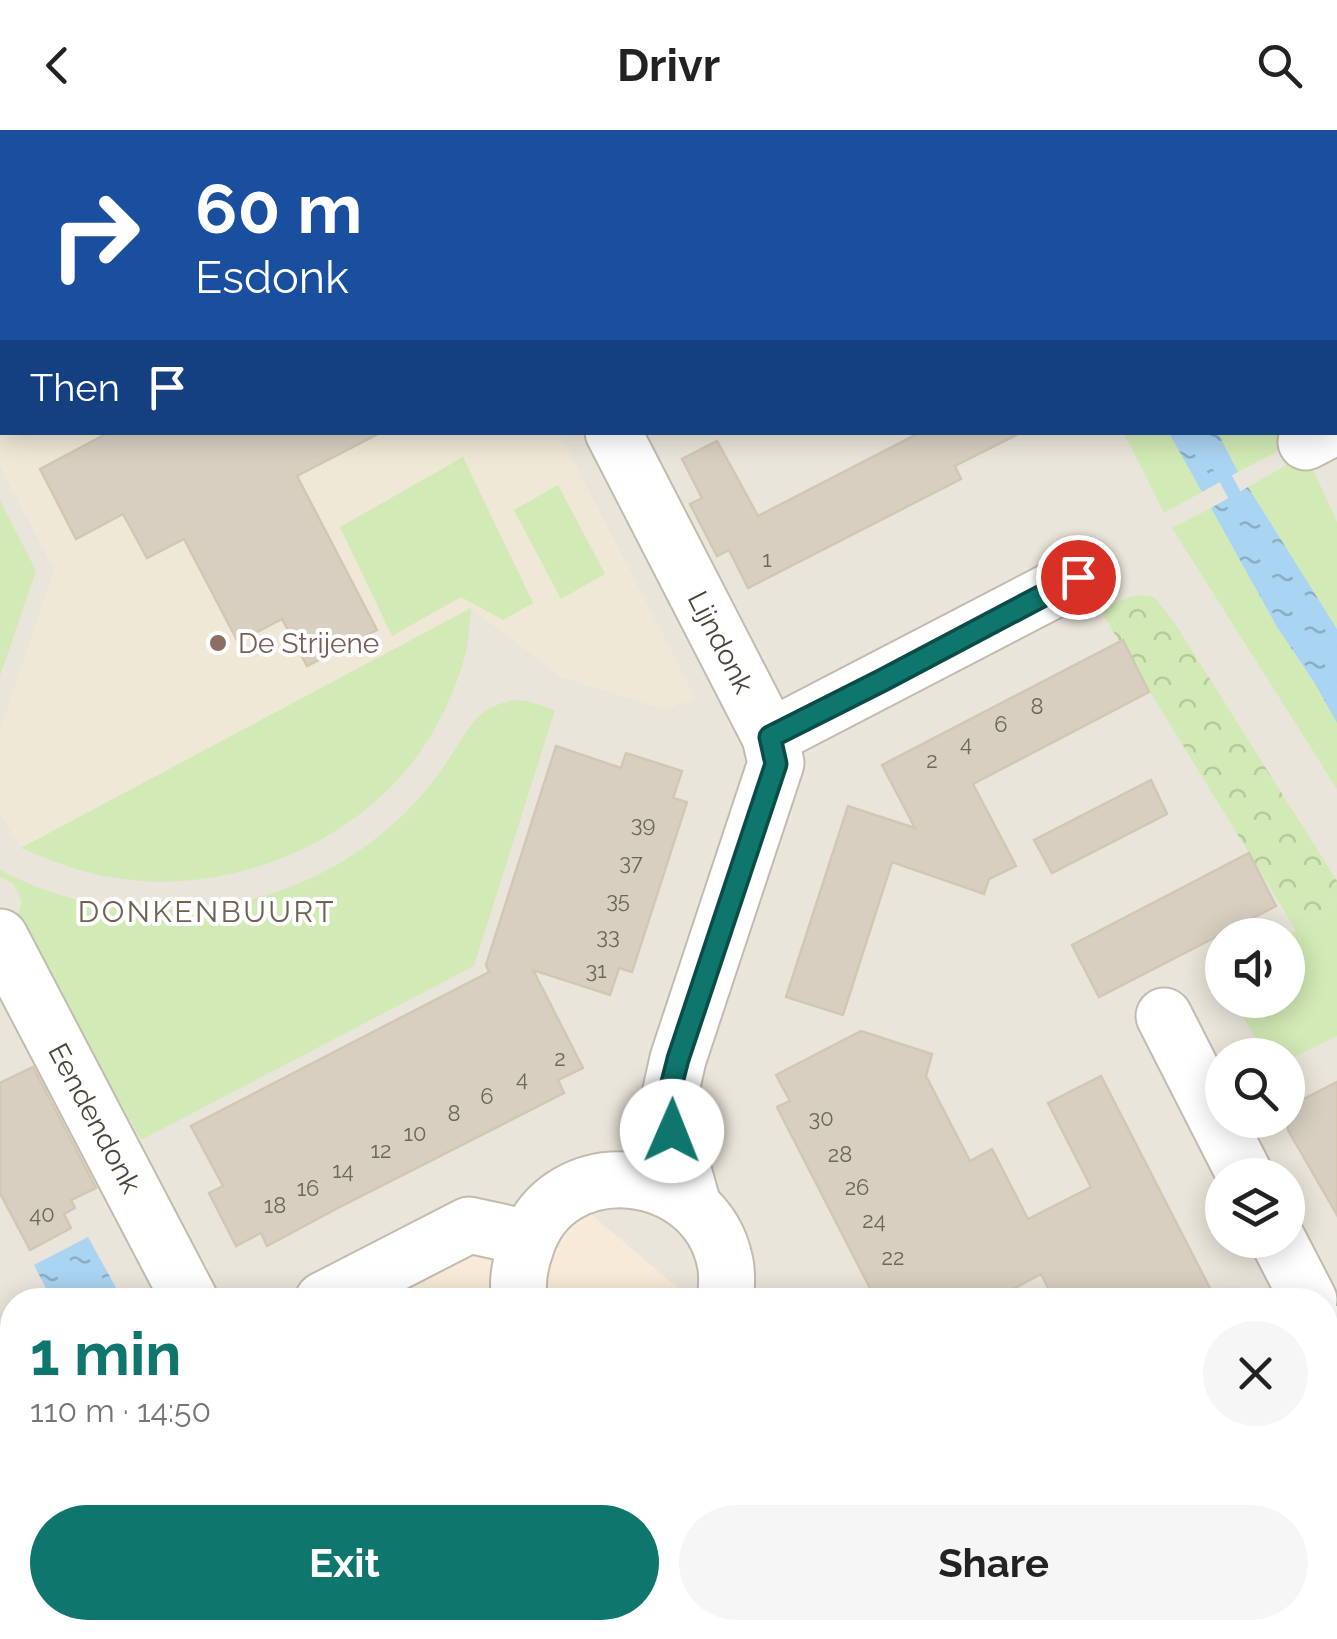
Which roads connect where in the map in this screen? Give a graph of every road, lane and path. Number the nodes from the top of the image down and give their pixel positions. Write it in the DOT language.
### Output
graph roads {
  1 [pos="615,435"];
  2 [pos="1078,577"];
  3 [pos="770,737"];
  4 [pos="0,937"];
  5 [pos="1164,1016"];
  6 [pos="1236,1158"];
  7 [pos="694,1206"];
  8 [pos="528,1238"];
  9 [pos="1287,1258"];
  10 [pos="184,1288"];
  11 [pos="347,1288"];
  12 [pos="520,1288"];
  13 [pos="734,1288"];
  14 [pos="1303,1288"];
  1 -- 3 [label="street, Lijndonk"];
  2 -- 3 [label="street"];
  3 -- 7 [label="street, Lijndonk"];
  4 -- 10 [label="street, Eendendonk"];
  5 -- 6 [label="street"];
  7 -- 8 [label="street"];
  7 -- 13 [label="street, Lijndonk"];
  8 -- 11 [label="street"];
  8 -- 12 [label="street"];
  9 -- 14 [label="street"];
}
